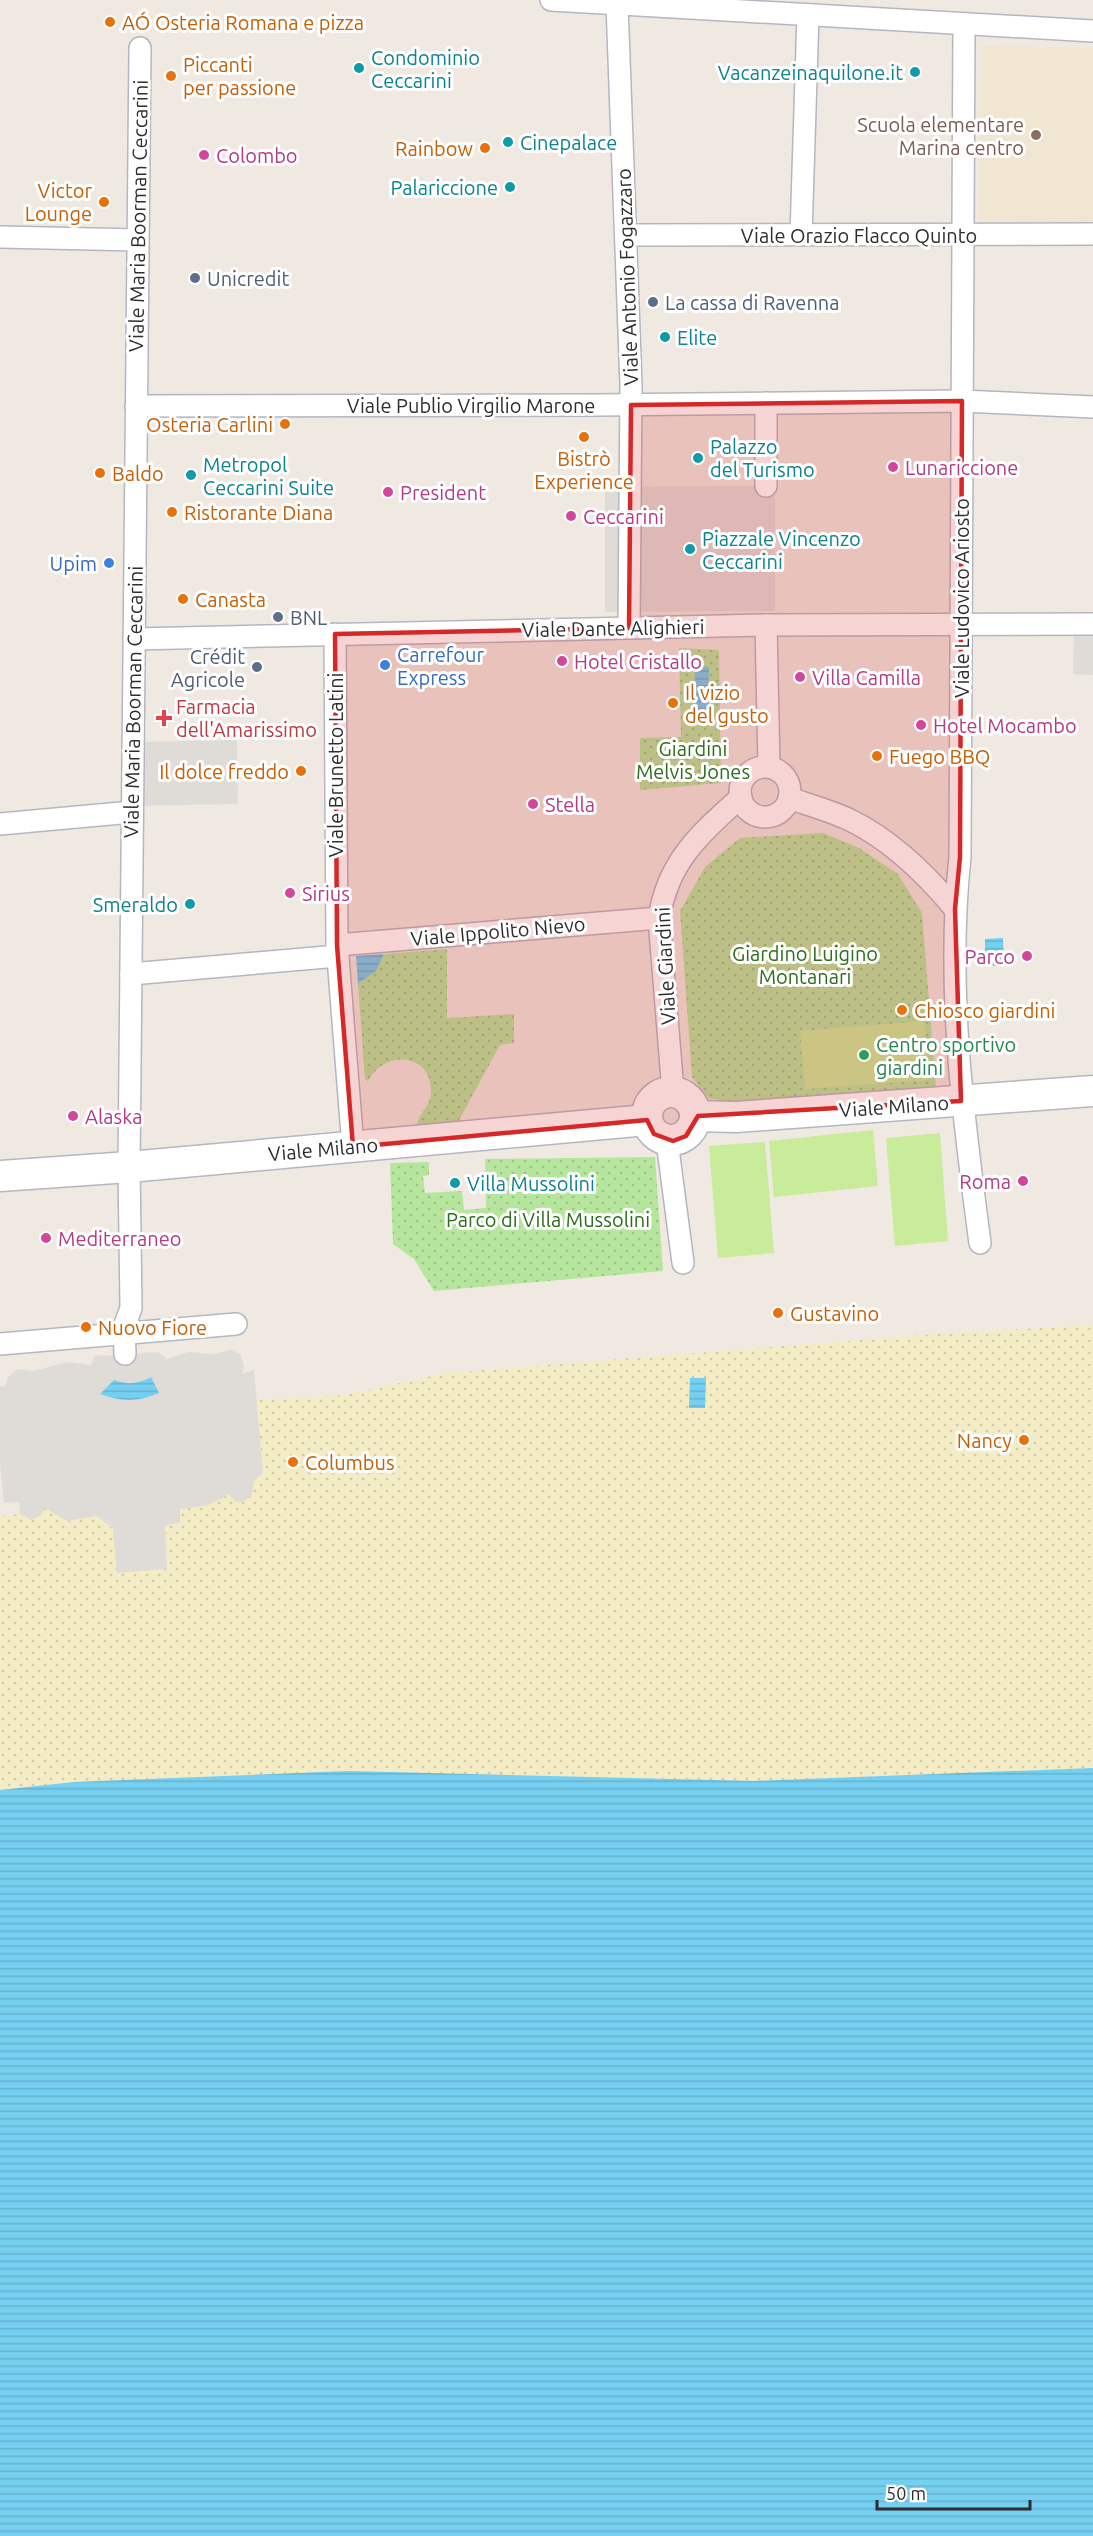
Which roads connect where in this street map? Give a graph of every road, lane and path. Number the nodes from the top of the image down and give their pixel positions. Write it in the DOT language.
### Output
graph roads {
  1 [pos="551,0"];
  2 [pos="617,4"];
  3 [pos="808,15"];
  4 [pos="964,24"];
  5 [pos="1093,31"];
  6 [pos="140,48"];
  7 [pos="1093,234"];
  8 [pos="626,235"];
  9 [pos="801,235"];
  10 [pos="963,235"];
  11 [pos="0,237"];
  12 [pos="138,240"];
  13 [pos="962,401"];
  14 [pos="766,403"];
  15 [pos="632,405"];
  16 [pos="136,406"];
  17 [pos="1093,407"];
  18 [pos="766,486"];
  19 [pos="961,624"];
  20 [pos="1093,624"];
  21 [pos="766,625"];
  22 [pos="629,628"];
  23 [pos="335,634"];
  24 [pos="134,639"];
  25 [pos="769,767"];
  26 [pos="741,797"];
  27 [pos="789,798"];
  28 [pos="132,812"];
  29 [pos="0,824"];
  30 [pos="955,909"];
  31 [pos="658,918"];
  32 [pos="337,950"];
  33 [pos="131,974"];
  34 [pos="1093,1091"];
  35 [pos="673,1092"];
  36 [pos="961,1101"];
  37 [pos="696,1116"];
  38 [pos="657,1130"];
  39 [pos="353,1146"];
  40 [pos="129,1167"];
  41 [pos="0,1176"];
  42 [pos="980,1243"];
  43 [pos="683,1263"];
  44 [pos="236,1324"];
  45 [pos="0,1344"];
  46 [pos="125,1344"];
  1 -- 2 [label="street"];
  2 -- 3 [label="street"];
  2 -- 8 [label="street, Viale Antonio Fogazzaro"];
  3 -- 4 [label="street"];
  3 -- 9 [label="street"];
  4 -- 5 [label="street"];
  4 -- 10 [label="street, Viale Ludovico Ariosto"];
  6 -- 12 [label="street, Viale Maria Boorman Ceccarini"];
  7 -- 10 [label="street, Viale Orazio Flacco Quinto"];
  8 -- 9 [label="street, Viale Orazio Flacco Quinto"];
  8 -- 15 [label="street, Viale Antonio Fogazzaro"];
  9 -- 10 [label="street, Viale Orazio Flacco Quinto"];
  10 -- 13 [label="street, Viale Ludovico Ariosto"];
  11 -- 12 [label="street"];
  12 -- 16 [label="street, Viale Maria Boorman Ceccarini"];
  13 -- 14 [label="street, Viale Publio Virgilio Marone"];
  13 -- 17 [label="street, Viale Publio Virgilio Marone"];
  13 -- 19 [label="street, Viale Ludovico Ariosto"];
  14 -- 15 [label="street, Viale Publio Virgilio Marone"];
  14 -- 18 [label="street"];
  15 -- 16 [label="street, Viale Publio Virgilio Marone"];
  15 -- 22 [label="street"];
  16 -- 24 [label="street, Viale Maria Boorman Ceccarini"];
  19 -- 20 [label="street, Viale Dante Alighieri"];
  19 -- 21 [label="street, Viale Dante Alighieri"];
  19 -- 30 [label="street, Viale Ludovico Ariosto"];
  21 -- 22 [label="street, Viale Dante Alighieri"];
  21 -- 25 [label="street"];
  22 -- 23 [label="street, Viale Dante Alighieri"];
  23 -- 24 [label="street, Viale Dante Alighieri"];
  23 -- 32 [label="street, Viale Brunetto Latini"];
  24 -- 28 [label="street, Viale Maria Boorman Ceccarini"];
  25 -- 26 [label="street"];
  25 -- 27 [label="street"];
  26 -- 27 [label="street"];
  26 -- 31 [label="street, Viale Giardini"];
  27 -- 30 [label="street"];
  28 -- 29 [label="street"];
  28 -- 33 [label="street, Viale Maria Boorman Ceccarini"];
  30 -- 36 [label="street, Viale Ludovico Ariosto"];
  31 -- 32 [label="street, Viale Ippolito Nievo"];
  31 -- 35 [label="street, Viale Giardini"];
  32 -- 33 [label="street, Viale Ippolito Nievo"];
  32 -- 39 [label="street, Viale Brunetto Latini"];
  33 -- 40 [label="street, Viale Maria Boorman Ceccarini"];
  34 -- 36 [label="street, Viale Milano"];
  35 -- 37 [label="street"];
  35 -- 38 [label="street"];
  36 -- 37 [label="street, Viale Milano"];
  36 -- 42 [label="street, Viale Ludovico Ariosto"];
  37 -- 38 [label="street"];
  38 -- 39 [label="street, Viale Milano"];
  38 -- 43 [label="street"];
  39 -- 40 [label="street, Viale Milano"];
  40 -- 41 [label="street, Viale Milano"];
  40 -- 46 [label="street, Viale Maria Boorman Ceccarini"];
  44 -- 46 [label="street"];
  45 -- 46 [label="street"];
}
